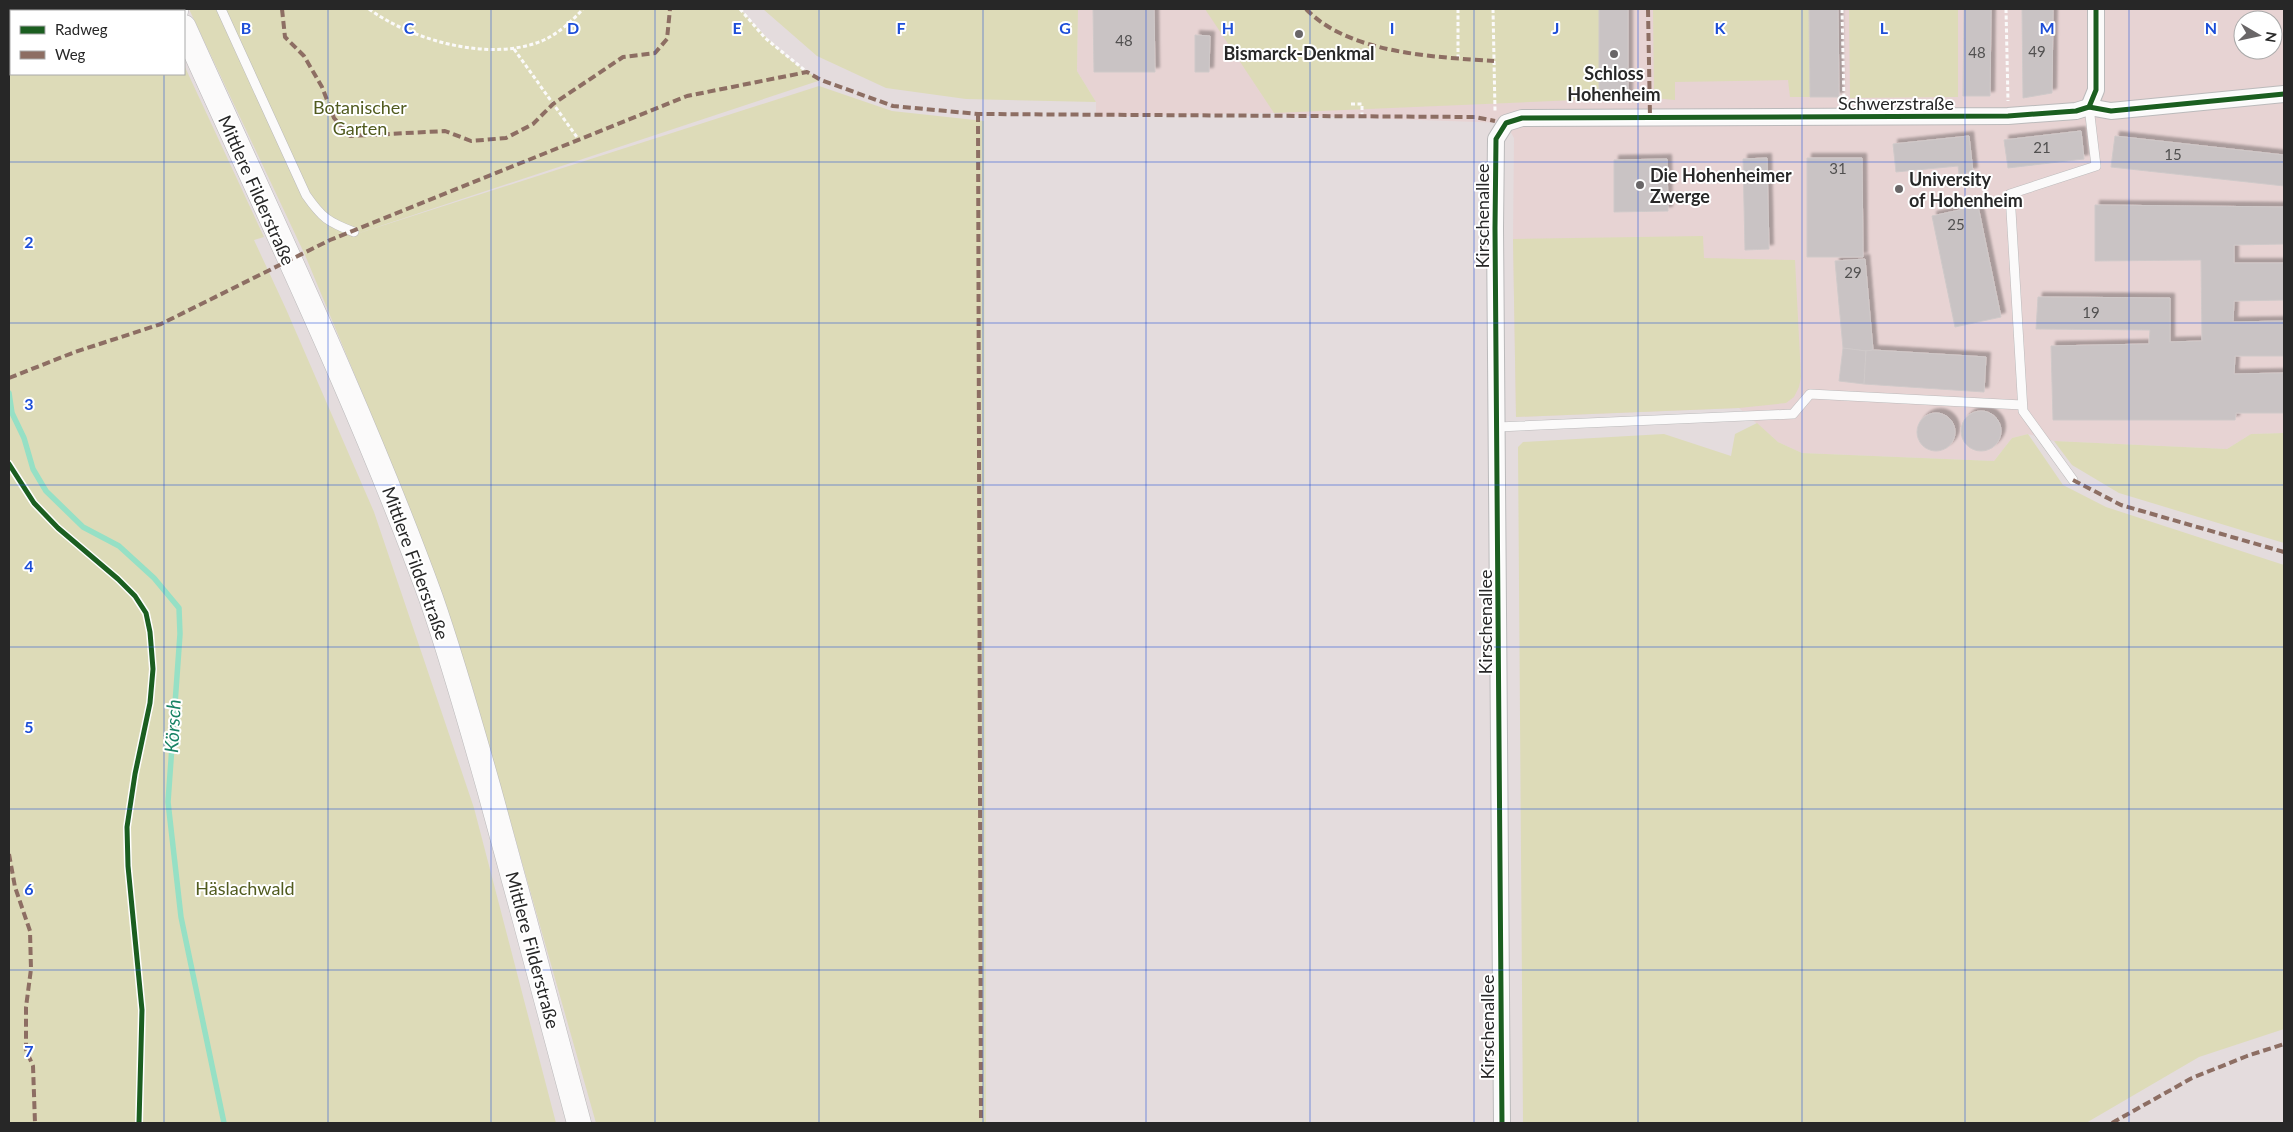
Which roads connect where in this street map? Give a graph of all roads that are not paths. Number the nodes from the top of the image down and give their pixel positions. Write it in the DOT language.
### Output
graph roads {
  1 [pos="221,9"];
  2 [pos="2096,9"];
  3 [pos="185,29"];
  4 [pos="2283,95"];
  5 [pos="2089,107"];
  6 [pos="1501,122"];
  7 [pos="354,232"];
  8 [pos="2022,405"];
  9 [pos="1498,427"];
  10 [pos="2073,480"];
  11 [pos="579,1123"];
  12 [pos="1502,1123"];
  1 -- 7 [label="lane"];
  2 -- 5 [label="street"];
  3 -- 11 [label="main road, Mittlere Filderstraße"];
  4 -- 5 [label="street, Schwerzstraße"];
  5 -- 6 [label="street, Schwerzstraße"];
  5 -- 8 [label="lane"];
  6 -- 9 [label="street, Kirschenallee"];
  8 -- 9 [label="lane"];
  8 -- 10 [label="lane"];
  9 -- 12 [label="street, Kirschenallee"];
}
